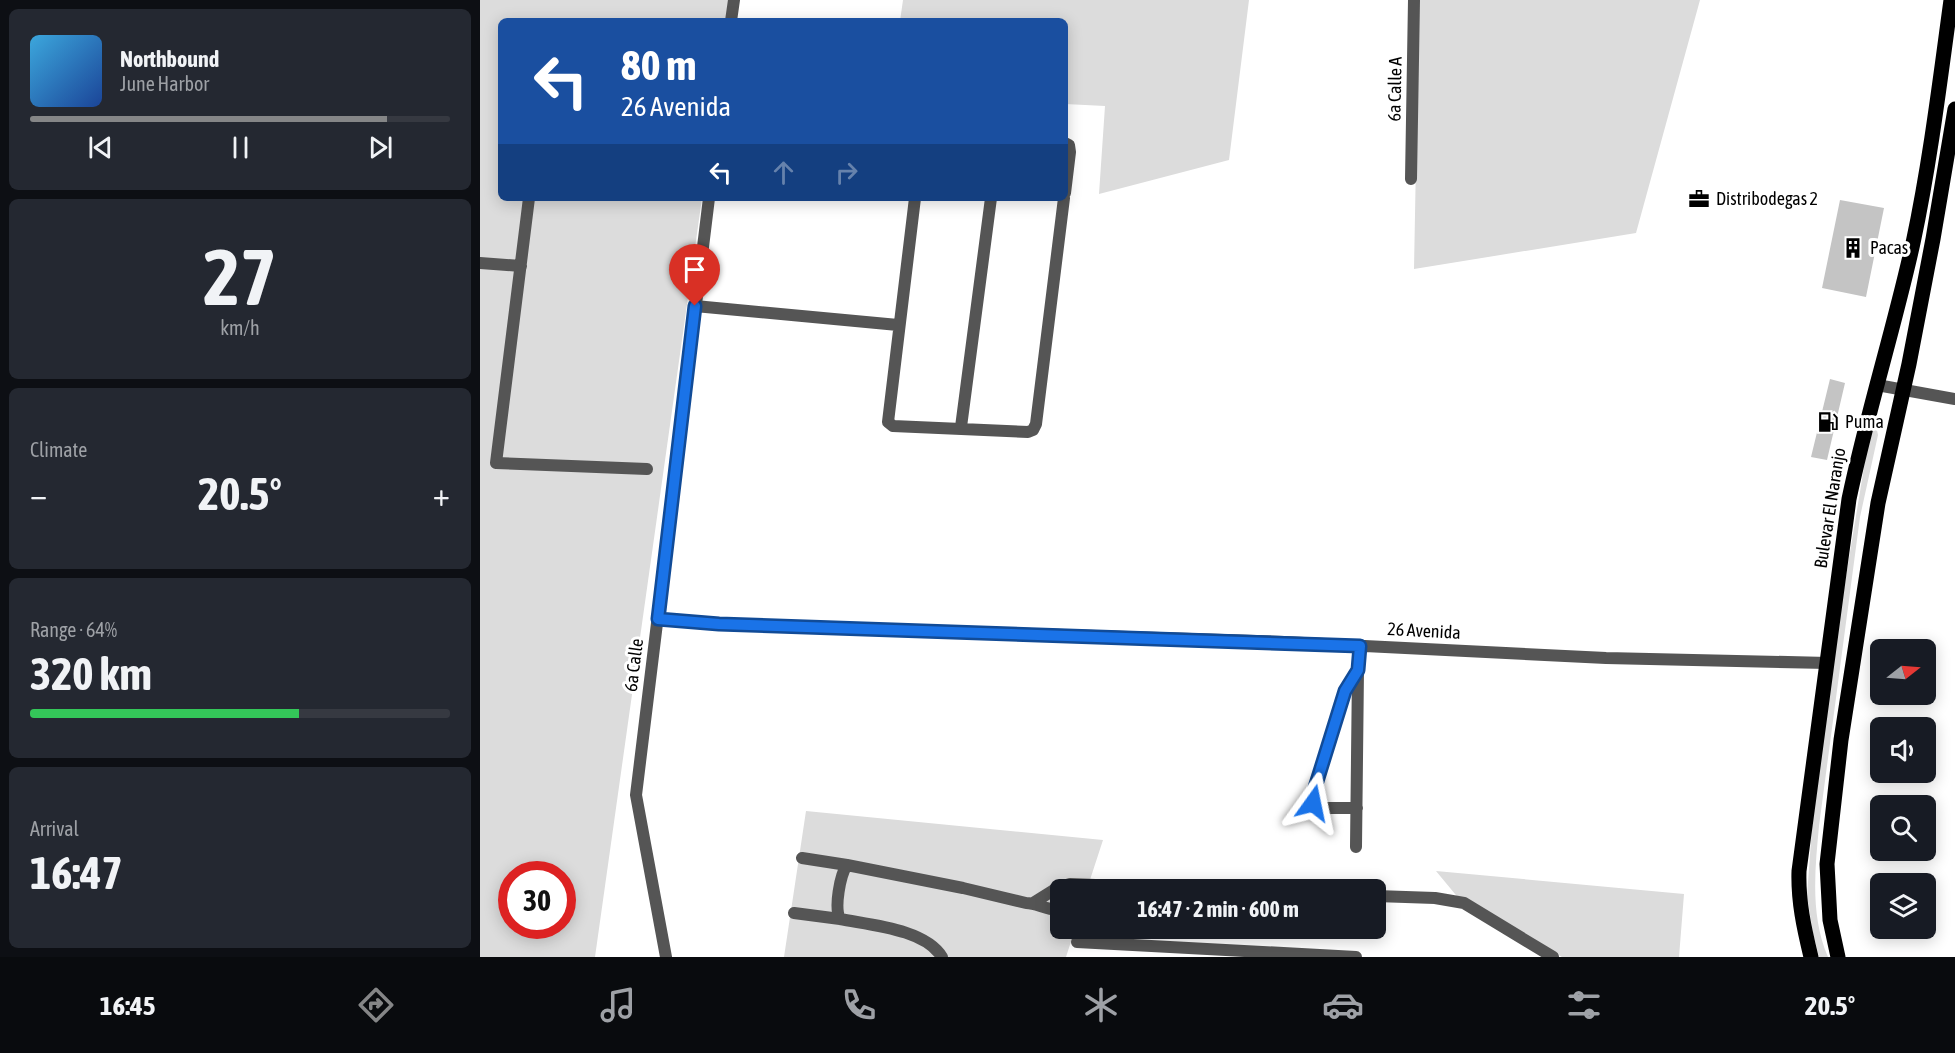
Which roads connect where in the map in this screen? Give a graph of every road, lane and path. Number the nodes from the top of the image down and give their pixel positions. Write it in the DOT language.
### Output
graph roads {
  1 [pos="734,0"];
  2 [pos="1414,0"];
  3 [pos="1951,0"];
  4 [pos="731,18"];
  5 [pos="1955,108"];
  6 [pos="1068,144"];
  7 [pos="1068,168"];
  8 [pos="1411,179"];
  9 [pos="529,201"];
  10 [pos="709,201"];
  11 [pos="915,201"];
  12 [pos="991,201"];
  13 [pos="1064,201"];
  14 [pos="480,263"];
  15 [pos="521,266"];
  16 [pos="695,306"];
  17 [pos="898,325"];
  18 [pos="1877,385"];
  19 [pos="1903,389"];
  20 [pos="1955,399"];
  21 [pos="961,427"];
  22 [pos="647,469"];
  23 [pos="658,619"];
  24 [pos="1360,646"];
  25 [pos="1828,663"];
  26 [pos="1358,670"];
  27 [pos="1357,808"];
  28 [pos="1356,847"];
  29 [pos="802,858"];
  30 [pos="847,865"];
  31 [pos="1050,892"];
  32 [pos="1386,896"];
  33 [pos="1033,903"];
  34 [pos="1050,910"];
  35 [pos="794,913"];
  36 [pos="840,919"];
  37 [pos="1077,942"];
  38 [pos="666,957"];
  39 [pos="942,957"];
  40 [pos="1356,957"];
  41 [pos="1553,957"];
  42 [pos="1811,957"];
  43 [pos="1838,957"];
  1 -- 4 [label="street"];
  2 -- 8 [label="street, 6a Calle A"];
  3 -- 18 [label="main road, Bulevar El Naranjo"];
  5 -- 19 [label="main road"];
  6 -- 7 [label="street"];
  9 -- 15 [label="street"];
  10 -- 16 [label="street, 6a Calle"];
  11 -- 17 [label="street"];
  12 -- 21 [label="street"];
  13 -- 21 [label="street"];
  14 -- 15 [label="street"];
  15 -- 22 [label="street"];
  16 -- 17 [label="street"];
  16 -- 23 [label="street, 6a Calle"];
  17 -- 21 [label="street"];
  18 -- 19 [label="street"];
  18 -- 25 [label="main road, Bulevar El Naranjo"];
  19 -- 20 [label="street"];
  19 -- 43 [label="main road"];
  23 -- 24 [label="street, 26 Avenida"];
  23 -- 38 [label="street, 6a Calle"];
  24 -- 25 [label="street, 26 Avenida"];
  24 -- 26 [label="street"];
  25 -- 42 [label="main road, Bulevar El Naranjo"];
  26 -- 27 [label="street"];
  26 -- 27 [label="street"];
  27 -- 28 [label="street"];
  29 -- 30 [label="street"];
  30 -- 33 [label="street"];
  30 -- 36 [label="street"];
  31 -- 33 [label="street"];
  32 -- 41 [label="street"];
  33 -- 34 [label="street"];
  35 -- 36 [label="street"];
  36 -- 39 [label="street"];
  37 -- 40 [label="street"];
}
